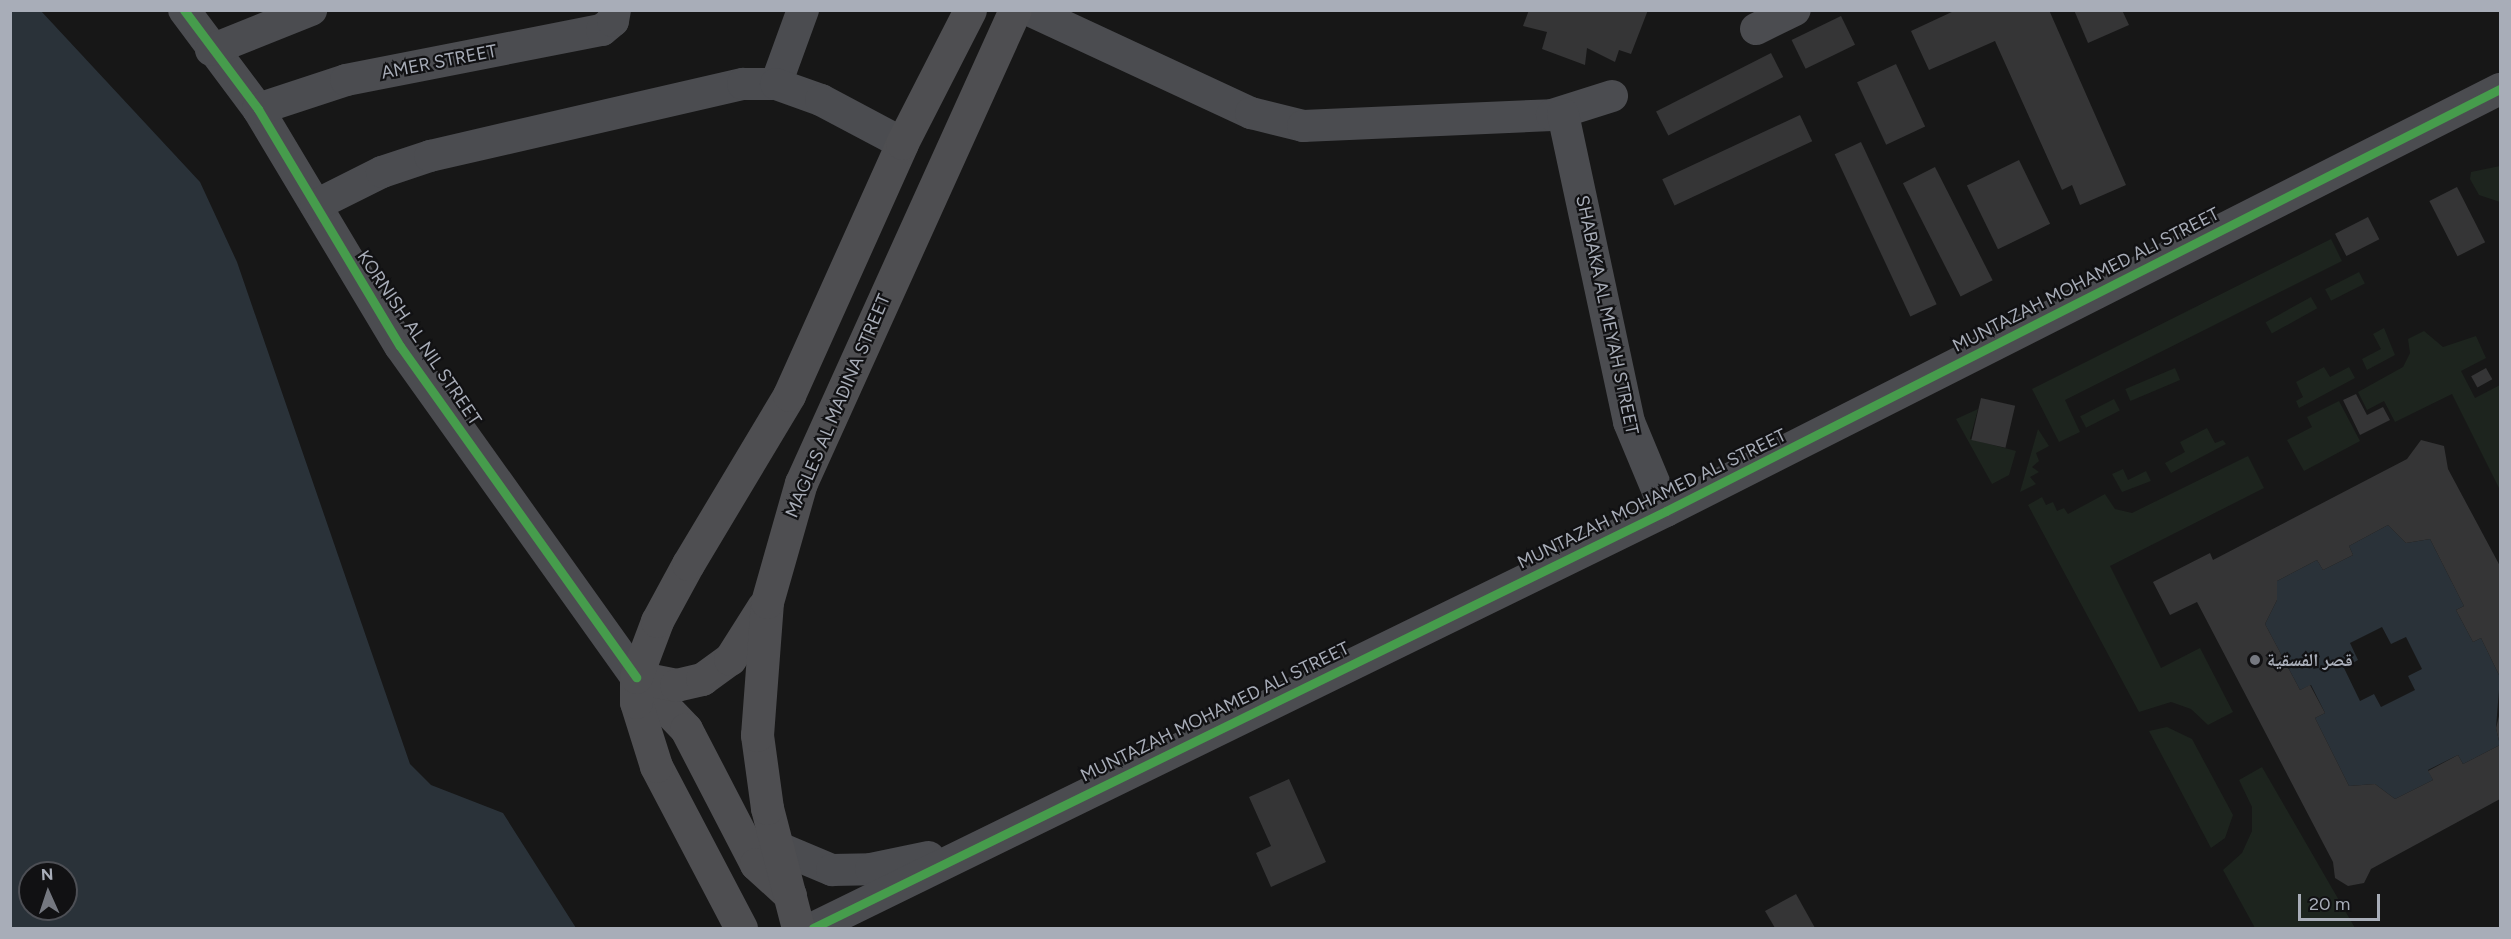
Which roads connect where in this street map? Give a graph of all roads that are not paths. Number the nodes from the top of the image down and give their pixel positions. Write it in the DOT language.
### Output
graph roads {
  1 [pos="184,10"];
  2 [pos="311,10"];
  3 [pos="803,10"];
  4 [pos="970,10"];
  5 [pos="1015,10"];
  6 [pos="1029,10"];
  7 [pos="1795,10"];
  8 [pos="615,13"];
  9 [pos="1756,29"];
  10 [pos="211,50"];
  11 [pos="776,84"];
  12 [pos="2500,89"];
  13 [pos="1612,96"];
  14 [pos="258,109"];
  15 [pos="1563,114"];
  16 [pos="902,143"];
  17 [pos="316,206"];
  18 [pos="1666,511"];
  19 [pos="766,602"];
  20 [pos="636,676"];
  21 [pos="777,847"];
  22 [pos="977,847"];
  23 [pos="847,871"];
  24 [pos="790,894"];
  25 [pos="868,899"];
  26 [pos="741,928"];
  27 [pos="798,928"];
  28 [pos="813,928"];
  1 -- 10 [label="street, KORNISH AL NIL STREET"];
  2 -- 10 [label="street"];
  3 -- 11 [label="street"];
  4 -- 16 [label="highway"];
  5 -- 19 [label="highway, MAGLES AL MADINA STREET"];
  6 -- 15 [label="street"];
  7 -- 9 [label="street"];
  8 -- 14 [label="street, AMER STREET"];
  10 -- 14 [label="street, KORNISH AL NIL STREET"];
  11 -- 16 [label="street"];
  11 -- 17 [label="street"];
  12 -- 18 [label="street, MUNTAZAH MOHAMED ALI STREET"];
  13 -- 15 [label="street"];
  14 -- 17 [label="street, KORNISH AL NIL STREET"];
  15 -- 18 [label="street, SHABAKA AL MEYAH STREET"];
  16 -- 20 [label="highway"];
  17 -- 20 [label="street, KORNISH AL NIL STREET"];
  18 -- 22 [label="street, MUNTAZAH MOHAMED ALI STREET"];
  19 -- 20 [label="highway"];
  19 -- 21 [label="highway, MAGLES AL MADINA STREET"];
  20 -- 24 [label="highway"];
  20 -- 26 [label="highway"];
  21 -- 23 [label="street, MUNTAZAH MOHAMED ALI STREET"];
  21 -- 24 [label="highway, MAGLES AL MADINA STREET"];
  22 -- 23 [label="street, MUNTAZAH MOHAMED ALI STREET"];
  22 -- 25 [label="street, MUNTAZAH MOHAMED ALI STREET"];
  23 -- 25 [label="street"];
  24 -- 27 [label="highway, MAGLES AL MADINA STREET"];
  25 -- 28 [label="street, MUNTAZAH MOHAMED ALI STREET"];
}
